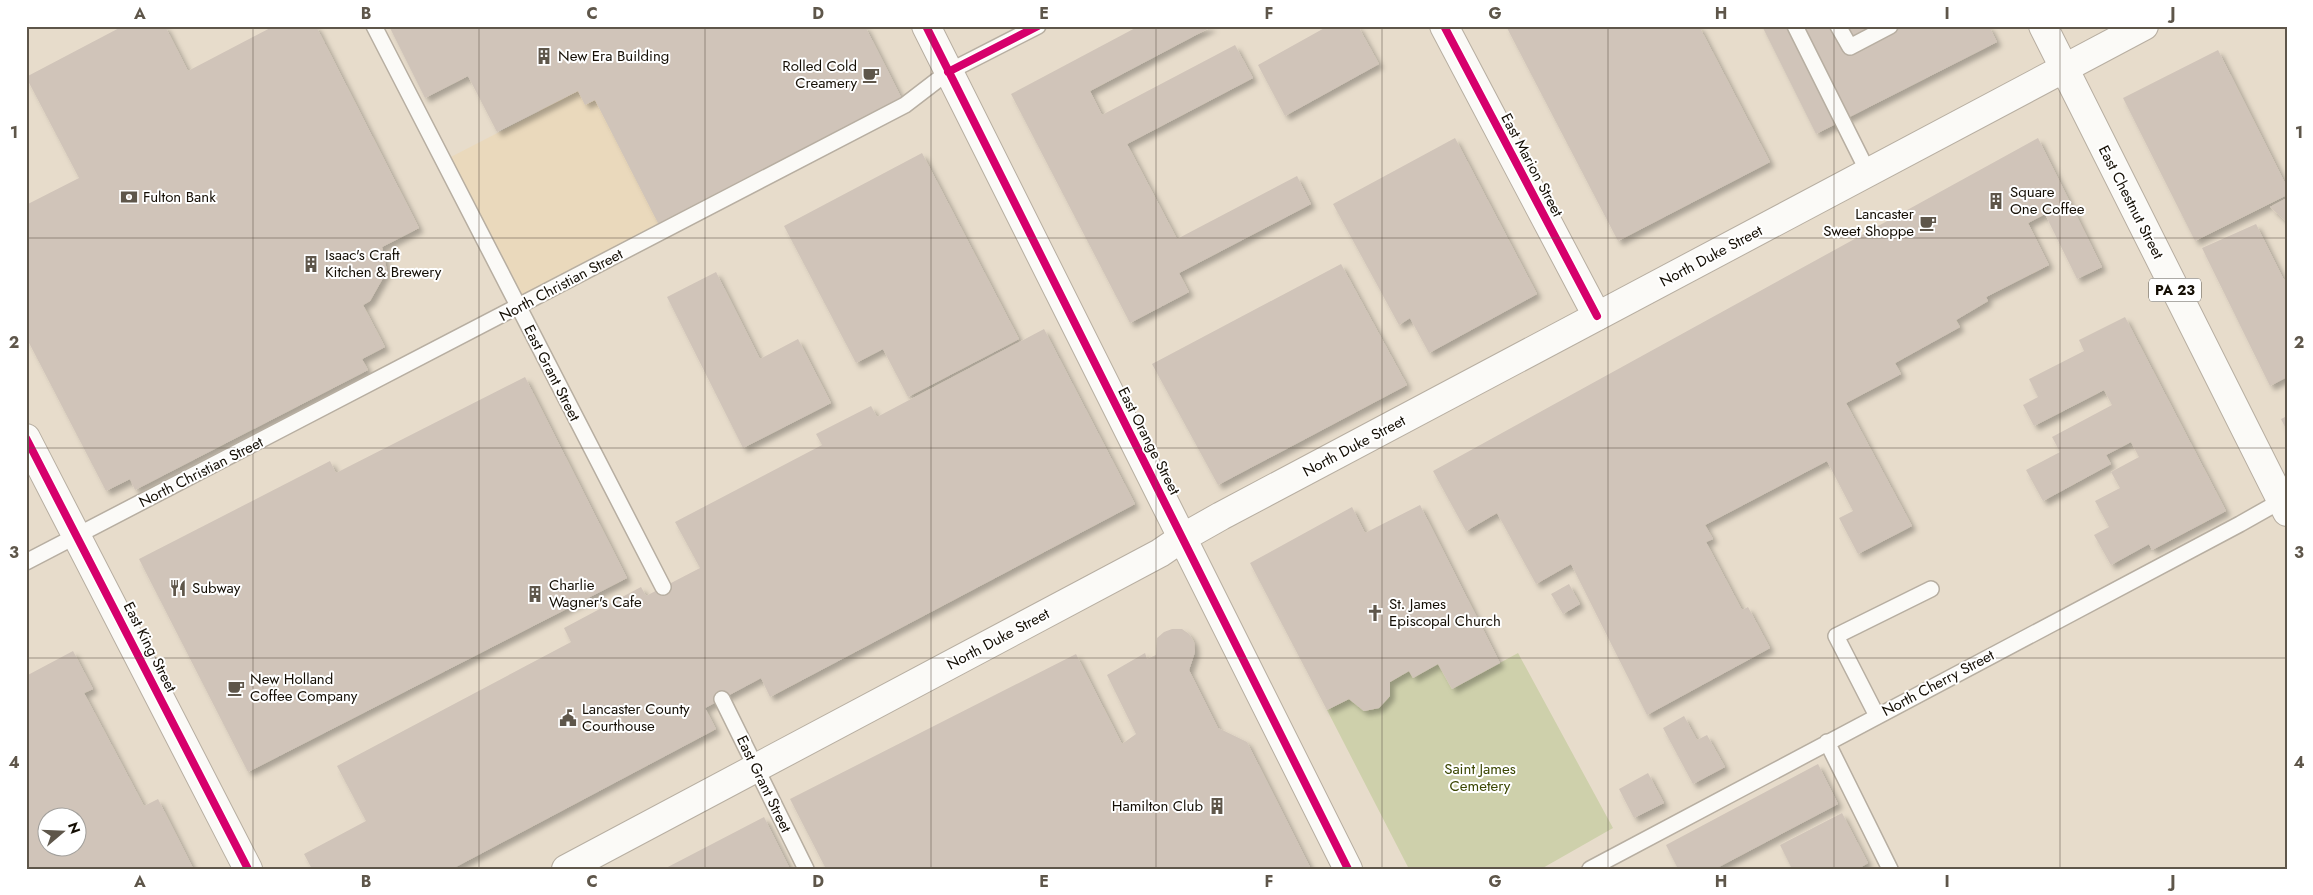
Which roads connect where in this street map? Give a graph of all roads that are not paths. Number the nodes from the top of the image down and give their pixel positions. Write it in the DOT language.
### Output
graph roads {
  1 [pos="374,26"];
  2 [pos="926,26"];
  3 [pos="1038,26"];
  4 [pos="1444,26"];
  5 [pos="1795,26"];
  6 [pos="1838,26"];
  7 [pos="1890,26"];
  8 [pos="2043,26"];
  9 [pos="2144,26"];
  10 [pos="2064,68"];
  11 [pos="948,72"];
  12 [pos="1868,172"];
  13 [pos="518,307"];
  14 [pos="1597,316"];
  15 [pos="26,438"];
  16 [pos="2285,503"];
  17 [pos="78,535"];
  18 [pos="1182,538"];
  19 [pos="26,562"];
  20 [pos="663,587"];
  21 [pos="1932,589"];
  22 [pos="722,699"];
  23 [pos="1876,716"];
  24 [pos="1827,742"];
  25 [pos="756,768"];
  26 [pos="1889,868"];
  27 [pos="248,869"];
  28 [pos="566,869"];
  29 [pos="806,869"];
  30 [pos="1348,869"];
  31 [pos="1590,869"];
  1 -- 13 [label="lane, East Grant Street"];
  2 -- 11 [label="main road, East Orange Street"];
  3 -- 11 [label="lane, North Christian Street"];
  4 -- 14 [label="main road, East Marion Street"];
  5 -- 12 [label="lane"];
  6 -- 7 [label="lane"];
  8 -- 10 [label="main road, East Chestnut Street / PA 23"];
  9 -- 10 [label="main road, North Duke Street"];
  10 -- 12 [label="main road, North Duke Street"];
  10 -- 16 [label="main road, East Chestnut Street / PA 23"];
  11 -- 13 [label="lane, North Christian Street"];
  11 -- 18 [label="main road, East Orange Street"];
  12 -- 14 [label="main road, North Duke Street"];
  13 -- 17 [label="lane, North Christian Street"];
  13 -- 20 [label="lane, East Grant Street"];
  14 -- 18 [label="main road, North Duke Street"];
  15 -- 17 [label="main road, East King Street"];
  16 -- 23 [label="lane, North Cherry Street"];
  17 -- 19 [label="lane, North Christian Street"];
  17 -- 27 [label="main road, East King Street"];
  18 -- 25 [label="main road, North Duke Street"];
  18 -- 30 [label="main road, East Orange Street"];
  21 -- 23 [label="lane"];
  22 -- 25 [label="lane, East Grant Street"];
  23 -- 24 [label="lane, North Cherry Street"];
  24 -- 26 [label="lane"];
  24 -- 31 [label="lane, North Cherry Street"];
  25 -- 28 [label="main road, North Duke Street"];
  25 -- 29 [label="lane, East Grant Street"];
}
